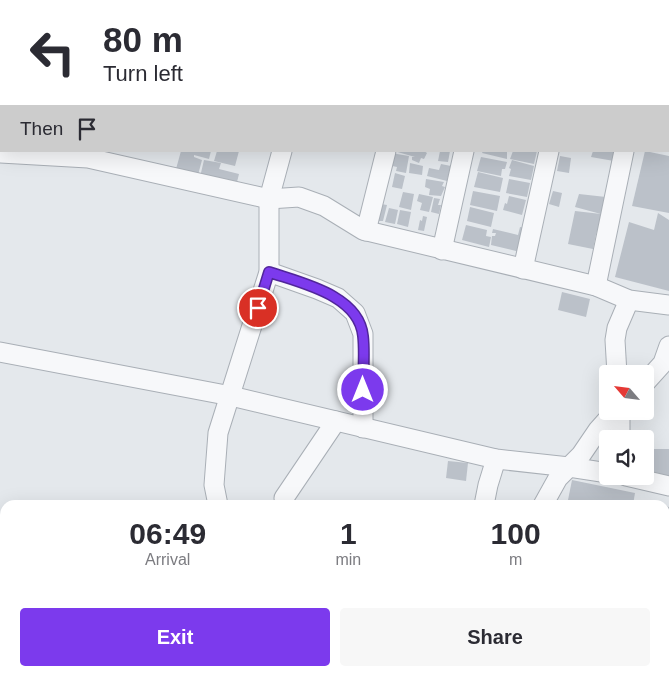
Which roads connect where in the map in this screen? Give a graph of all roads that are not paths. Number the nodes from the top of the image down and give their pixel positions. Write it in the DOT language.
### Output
graph roads {
  1 [pos="282,152"];
  2 [pos="386,152"];
  3 [pos="464,152"];
  4 [pos="549,152"];
  5 [pos="624,152"];
  6 [pos="0,153"];
  7 [pos="89,155"];
  8 [pos="269,199"];
  9 [pos="366,231"];
  10 [pos="442,250"];
  11 [pos="523,268"];
  12 [pos="269,272"];
  13 [pos="596,286"];
  14 [pos="629,300"];
  15 [pos="669,305"];
  16 [pos="669,346"];
  17 [pos="0,352"];
  18 [pos="616,365"];
  19 [pos="654,373"];
  20 [pos="231,396"];
  21 [pos="607,420"];
  22 [pos="336,421"];
  23 [pos="363,428"];
  24 [pos="496,459"];
  25 [pos="569,467"];
  26 [pos="599,472"];
  27 [pos="654,483"];
  28 [pos="488,485"];
  29 [pos="669,486"];
  30 [pos="284,498"];
  31 [pos="217,500"];
  32 [pos="485,500"];
  33 [pos="497,500"];
  34 [pos="546,500"];
  1 -- 8 [label="street"];
  2 -- 9 [label="street"];
  3 -- 10 [label="street"];
  4 -- 11 [label="street"];
  5 -- 13 [label="street"];
  6 -- 7 [label="street"];
  7 -- 8 [label="street"];
  8 -- 9 [label="street"];
  8 -- 12 [label="street"];
  9 -- 10 [label="street"];
  10 -- 11 [label="street"];
  11 -- 13 [label="street"];
  12 -- 20 [label="street"];
  12 -- 23 [label="street"];
  13 -- 14 [label="street"];
  14 -- 15 [label="street"];
  14 -- 18 [label="street"];
  16 -- 19 [label="street"];
  17 -- 20 [label="street"];
  20 -- 22 [label="street"];
  20 -- 31 [label="street"];
  21 -- 25 [label="street"];
  22 -- 23 [label="street"];
  22 -- 30 [label="street"];
  23 -- 24 [label="street"];
  24 -- 25 [label="street"];
  24 -- 28 [label="street"];
  25 -- 26 [label="street"];
  25 -- 34 [label="street"];
  27 -- 29 [label="street"];
  28 -- 32 [label="street"];
  28 -- 33 [label="street"];
}
